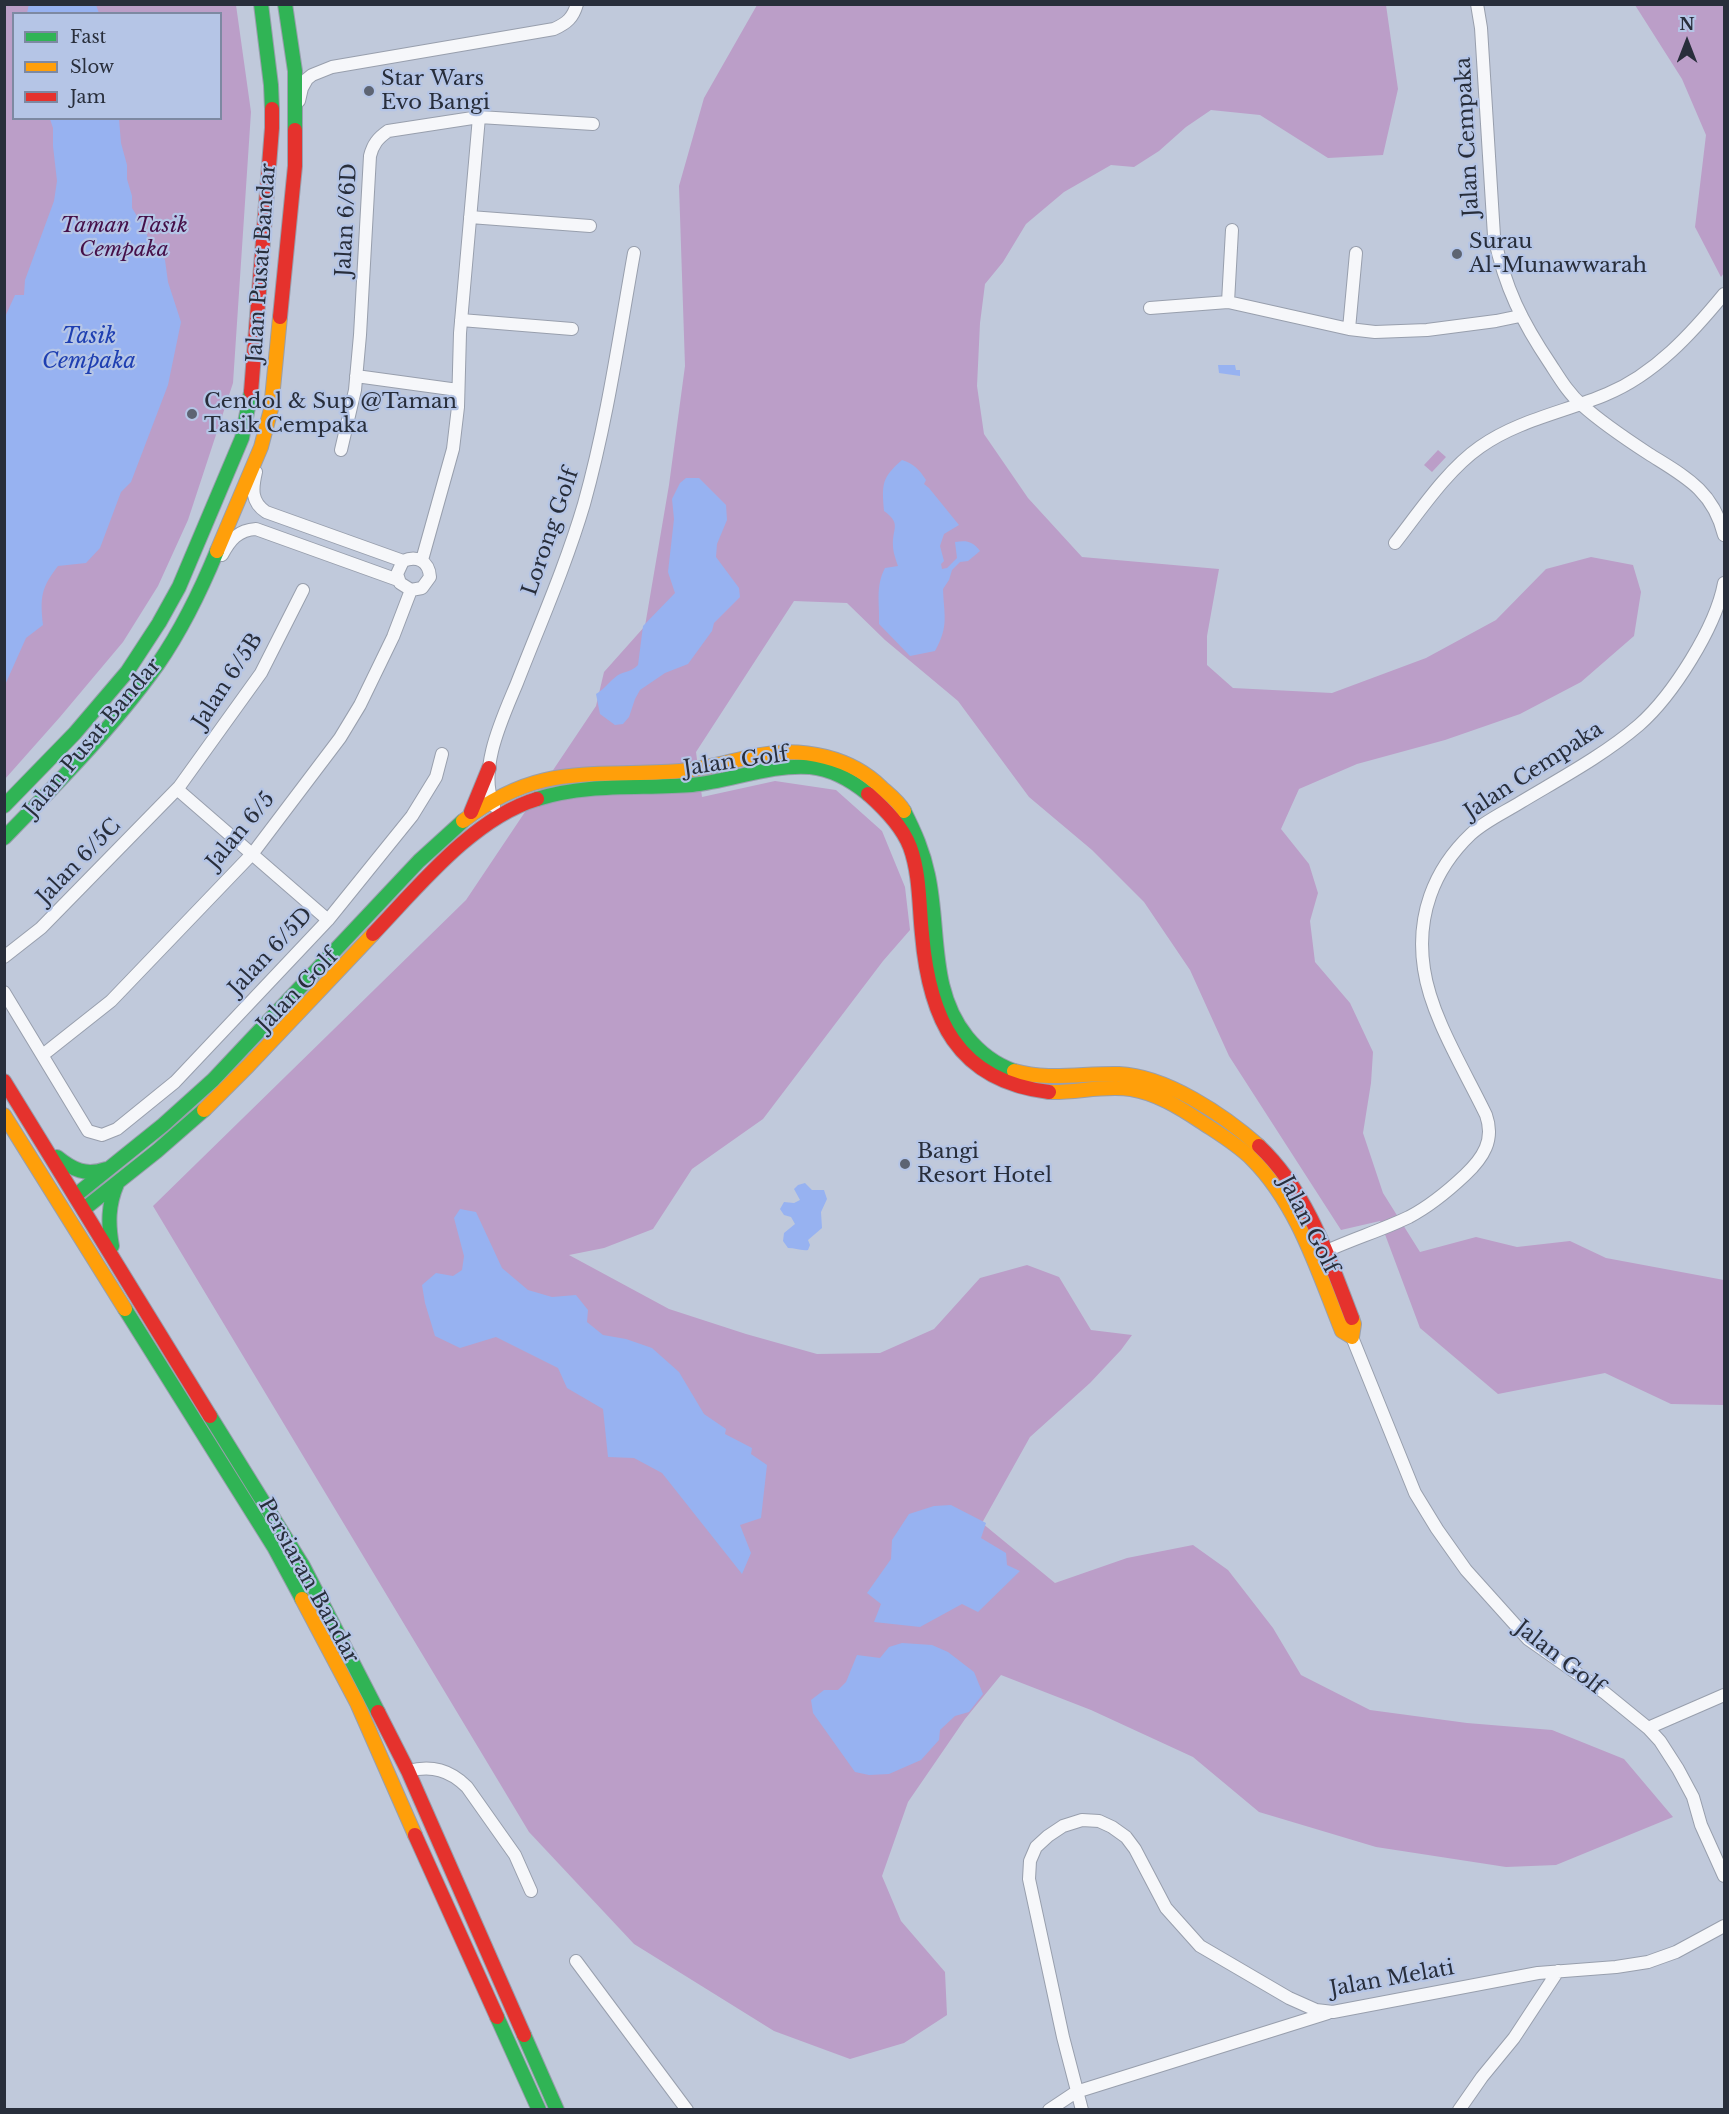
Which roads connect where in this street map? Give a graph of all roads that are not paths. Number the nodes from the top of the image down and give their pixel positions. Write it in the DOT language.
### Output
graph roads {
  1 [pos="261,4"];
  2 [pos="285,4"];
  3 [pos="1477,4"];
  4 [pos="575,10"];
  5 [pos="296,114"];
  6 [pos="479,117"];
  7 [pos="593,124"];
  8 [pos="470,217"];
  9 [pos="590,226"];
  10 [pos="1232,230"];
  11 [pos="1356,253"];
  12 [pos="634,254"];
  13 [pos="1725,294"];
  14 [pos="1228,302"];
  15 [pos="1150,308"];
  16 [pos="1520,316"];
  17 [pos="461,320"];
  18 [pos="572,329"];
  19 [pos="1349,329"];
  20 [pos="356,376"];
  21 [pos="458,390"];
  22 [pos="1581,405"];
  23 [pos="261,447"];
  24 [pos="341,450"];
  25 [pos="1725,535"];
  26 [pos="1395,543"];
  27 [pos="422,560"];
  28 [pos="403,561"];
  29 [pos="398,580"];
  30 [pos="1725,583"];
  31 [pos="303,590"];
  32 [pos="411,590"];
  33 [pos="198,596"];
  34 [pos="1723,599"];
  35 [pos="442,754"];
  36 [pos="490,765"];
  37 [pos="519,787"];
  38 [pos="177,789"];
  39 [pos="491,799"];
  40 [pos="4,806"];
  41 [pos="470,815"];
  42 [pos="499,815"];
  43 [pos="4,838"];
  44 [pos="253,853"];
  45 [pos="328,920"];
  46 [pos="4,957"];
  47 [pos="4,992"];
  48 [pos="44,1054"];
  49 [pos="214,1079"];
  50 [pos="4,1081"];
  51 [pos="226,1089"];
  52 [pos="4,1114"];
  53 [pos="47,1149"];
  54 [pos="111,1167"];
  55 [pos="1274,1173"];
  56 [pos="119,1181"];
  57 [pos="78,1203"];
  58 [pos="1326,1251"];
  59 [pos="114,1257"];
  60 [pos="1312,1258"];
  61 [pos="121,1304"];
  62 [pos="1352,1337"];
  63 [pos="1725,1695"];
  64 [pos="1648,1728"];
  65 [pos="408,1771"];
  66 [pos="1725,1875"];
  67 [pos="531,1891"];
  68 [pos="1725,1926"];
  69 [pos="576,1961"];
  70 [pos="1558,1971"];
  71 [pos="1333,2012"];
  72 [pos="1076,2092"];
  73 [pos="539,2109"];
  74 [pos="557,2109"];
  75 [pos="687,2109"];
  76 [pos="1049,2109"];
  77 [pos="1082,2109"];
  78 [pos="1459,2109"];
  1 -- 40 [label="main road, Jalan Pusat Bandar"];
  2 -- 5 [label="main road, Jalan Pusat Bandar"];
  3 -- 16 [label="street, Jalan Cempaka"];
  4 -- 5 [label="street, Jalan Pusat Bandar"];
  5 -- 23 [label="main road, Jalan Pusat Bandar"];
  6 -- 7 [label="street, Jalan 6/6D"];
  6 -- 8 [label="street"];
  6 -- 20 [label="street, Jalan 6/6D"];
  8 -- 9 [label="street"];
  8 -- 17 [label="street"];
  10 -- 14 [label="street"];
  11 -- 19 [label="street"];
  12 -- 36 [label="street, Lorong Golf"];
  13 -- 22 [label="street"];
  14 -- 15 [label="street"];
  14 -- 19 [label="street"];
  16 -- 19 [label="street"];
  16 -- 22 [label="street, Jalan Cempaka"];
  17 -- 18 [label="street"];
  17 -- 21 [label="street"];
  20 -- 21 [label="street"];
  20 -- 24 [label="street, Jalan 6/6D"];
  21 -- 27 [label="street"];
  22 -- 25 [label="street, Jalan Cempaka"];
  22 -- 26 [label="street"];
  23 -- 28 [label="street"];
  23 -- 33 [label="main road, Jalan Pusat Bandar"];
  27 -- 28 [label="street"];
  27 -- 32 [label="street"];
  28 -- 29 [label="street"];
  29 -- 32 [label="street"];
  29 -- 33 [label="street"];
  30 -- 34 [label="street, Jalan Cempaka"];
  31 -- 38 [label="street, Jalan 6/5B"];
  32 -- 44 [label="street, Jalan 6/5"];
  33 -- 43 [label="main road, Jalan Pusat Bandar"];
  34 -- 58 [label="street, Jalan Cempaka"];
  35 -- 45 [label="street, Jalan 6/5D"];
  36 -- 37 [label="main road"];
  36 -- 39 [label="street, Lorong Golf"];
  36 -- 41 [label="main road"];
  37 -- 39 [label="main road, Jalan Golf"];
  37 -- 55 [label="main road, Jalan Golf"];
  38 -- 44 [label="street"];
  38 -- 46 [label="street, Jalan 6/5C"];
  39 -- 41 [label="main road, Jalan Golf"];
  39 -- 42 [label="street, Lorong Golf"];
  41 -- 49 [label="main road, Jalan Golf"];
  42 -- 51 [label="main road, Jalan Golf"];
  42 -- 55 [label="main road, Jalan Golf"];
  44 -- 45 [label="street"];
  44 -- 48 [label="street, Jalan 6/5"];
  45 -- 48 [label="street, Jalan 6/5D"];
  47 -- 48 [label="street"];
  49 -- 51 [label="main road"];
  49 -- 54 [label="main road, Jalan Golf"];
  50 -- 53 [label="main road, Persiaran Bandar"];
  51 -- 56 [label="main road, Jalan Golf"];
  52 -- 57 [label="main road"];
  52 -- 61 [label="main road, Persiaran Bandar"];
  53 -- 54 [label="main road"];
  53 -- 57 [label="main road, Persiaran Bandar"];
  54 -- 57 [label="main road, Jalan Golf"];
  55 -- 58 [label="main road, Jalan Golf"];
  55 -- 60 [label="main road, Jalan Golf"];
  56 -- 57 [label="main road, Jalan Golf"];
  56 -- 59 [label="main road"];
  57 -- 59 [label="main road, Persiaran Bandar"];
  57 -- 61 [label="main road"];
  58 -- 60 [label="street, Jalan Cempaka"];
  58 -- 62 [label="main road, Jalan Golf"];
  59 -- 65 [label="main road, Persiaran Bandar"];
  60 -- 62 [label="main road, Jalan Golf"];
  61 -- 73 [label="main road, Persiaran Bandar"];
  62 -- 64 [label="street, Jalan Golf"];
  63 -- 64 [label="street"];
  64 -- 66 [label="street, Jalan Golf"];
  65 -- 67 [label="street"];
  65 -- 74 [label="main road, Persiaran Bandar"];
  68 -- 70 [label="street, Jalan Melati"];
  69 -- 75 [label="street"];
  70 -- 71 [label="street, Jalan Melati"];
  70 -- 78 [label="street"];
  71 -- 72 [label="street"];
  71 -- 72 [label="street, Jalan Melati"];
  72 -- 76 [label="street"];
  72 -- 77 [label="street, Jalan Melati"];
}
